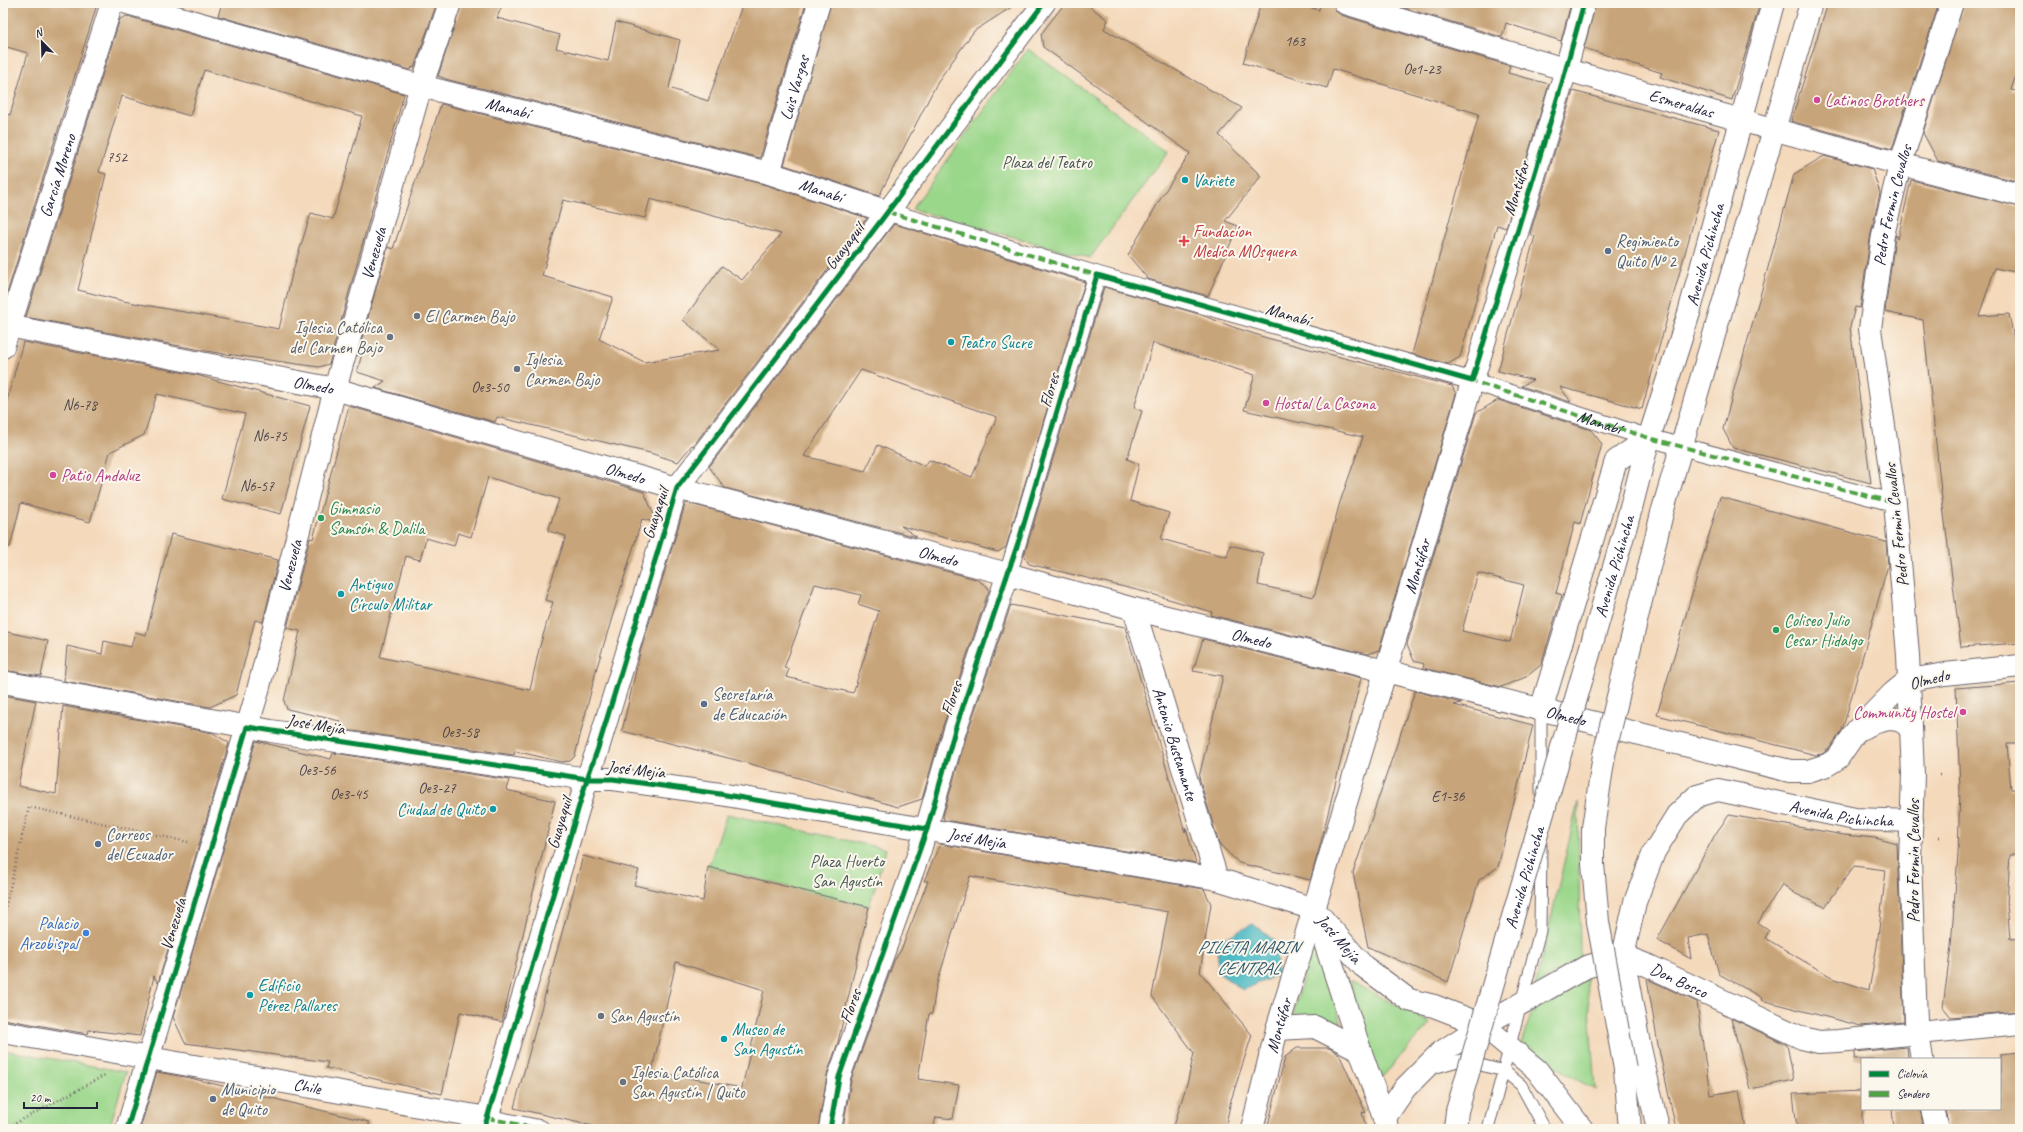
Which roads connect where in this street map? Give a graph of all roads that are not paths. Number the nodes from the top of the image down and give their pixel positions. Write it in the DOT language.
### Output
graph roads {
  1 [pos="112,3"];
  2 [pos="127,3"];
  3 [pos="450,3"];
  4 [pos="819,3"];
  5 [pos="1044,3"];
  6 [pos="1345,3"];
  7 [pos="1584,3"];
  8 [pos="1774,3"];
  9 [pos="1811,3"];
  10 [pos="1952,3"];
  11 [pos="1566,70"];
  12 [pos="421,86"];
  13 [pos="1742,120"];
  14 [pos="1776,130"];
  15 [pos="1900,165"];
  16 [pos="769,173"];
  17 [pos="2020,195"];
  18 [pos="888,212"];
  19 [pos="1097,275"];
  20 [pos="7,326"];
  21 [pos="3,348"];
  22 [pos="1472,381"];
  23 [pos="335,389"];
  24 [pos="1650,438"];
  25 [pos="1681,446"];
  26 [pos="677,488"];
  27 [pos="1895,503"];
  28 [pos="1008,574"];
  29 [pos="1134,609"];
  30 [pos="2020,666"];
  31 [pos="1387,670"];
  32 [pos="1909,680"];
  33 [pos="3,682"];
  34 [pos="1541,710"];
  35 [pos="247,726"];
  36 [pos="1857,730"];
  37 [pos="1911,730"];
  38 [pos="587,779"];
  39 [pos="1912,820"];
  40 [pos="927,829"];
  41 [pos="1217,879"];
  42 [pos="1314,909"];
  43 [pos="1623,956"];
  44 [pos="1521,1004"];
  45 [pos="2020,1023"];
  46 [pos="1483,1025"];
  47 [pos="1277,1030"];
  48 [pos="3,1032"];
  49 [pos="1917,1034"];
  50 [pos="1510,1047"];
  51 [pos="1360,1050"];
  52 [pos="148,1058"];
  53 [pos="1922,1058"];
  54 [pos="1504,1071"];
  55 [pos="1417,1078"];
  56 [pos="1932,1110"];
  57 [pos="486,1124"];
  58 [pos="1386,1124"];
  59 [pos="127,1129"];
  60 [pos="541,1129"];
  61 [pos="830,1129"];
  62 [pos="1252,1129"];
  63 [pos="1455,1129"];
  64 [pos="1488,1129"];
  65 [pos="1545,1129"];
  66 [pos="1582,1129"];
  67 [pos="1630,1129"];
  68 [pos="1658,1129"];
  69 [pos="1936,1129"];
  1 -- 20 [label="street, García Moreno"];
  2 -- 12 [label="street, Manabí"];
  3 -- 12 [label="street, Venezuela"];
  4 -- 16 [label="street, Luis Vargas"];
  5 -- 18 [label="street, Guayaquil"];
  6 -- 11 [label="street, Esmeraldas"];
  7 -- 11 [label="street, Montúfar"];
  8 -- 13 [label="street, Avenida Pichincha"];
  9 -- 14 [label="street, Avenida Pichincha"];
  10 -- 15 [label="street, Pedro Fermin Cevallos"];
  11 -- 13 [label="street, Esmeraldas"];
  11 -- 22 [label="street, Montúfar"];
  12 -- 16 [label="street, Manabí"];
  12 -- 23 [label="street, Venezuela"];
  13 -- 14 [label="street, Esmeraldas"];
  13 -- 24 [label="street, Avenida Pichincha"];
  14 -- 15 [label="street, Esmeraldas"];
  14 -- 25 [label="street, Avenida Pichincha"];
  15 -- 17 [label="street, Esmeraldas"];
  15 -- 27 [label="street, Pedro Fermin Cevallos"];
  16 -- 18 [label="street, Manabí"];
  18 -- 19 [label="street, Manabí"];
  18 -- 26 [label="street, Guayaquil"];
  19 -- 22 [label="street, Manabí"];
  19 -- 28 [label="street, Flores"];
  20 -- 21 [label="street, García Moreno"];
  20 -- 23 [label="street, Olmedo"];
  22 -- 24 [label="street, Manabí"];
  22 -- 31 [label="street, Montúfar"];
  23 -- 26 [label="street, Olmedo"];
  23 -- 35 [label="street, Venezuela"];
  24 -- 25 [label="street, Manabí"];
  24 -- 34 [label="street"];
  24 -- 63 [label="street, Avenida Pichincha, bridge"];
  25 -- 27 [label="street, Manabí"];
  25 -- 67 [label="street, Avenida Pichincha, bridge"];
  26 -- 28 [label="street, Olmedo"];
  26 -- 38 [label="street, Guayaquil"];
  27 -- 32 [label="street, Pedro Fermin Cevallos"];
  28 -- 29 [label="street, Olmedo"];
  28 -- 40 [label="street, Flores"];
  29 -- 31 [label="street, Olmedo"];
  29 -- 41 [label="street, Antonio Bustamante"];
  30 -- 32 [label="street, Olmedo"];
  31 -- 34 [label="street, Olmedo"];
  31 -- 42 [label="street, Montúfar"];
  32 -- 36 [label="street, Olmedo"];
  32 -- 37 [label="street, Pedro Fermin Cevallos"];
  33 -- 35 [label="street, José Mejía"];
  34 -- 36 [label="street, Olmedo"];
  34 -- 44 [label="lane"];
  35 -- 38 [label="street, José Mejía"];
  35 -- 52 [label="street, Venezuela"];
  36 -- 37 [label="street"];
  37 -- 39 [label="street, Pedro Fermin Cevallos"];
  38 -- 40 [label="street, José Mejía"];
  38 -- 57 [label="street, Guayaquil"];
  39 -- 43 [label="street, Avenida Pichincha"];
  39 -- 49 [label="street, Pedro Fermin Cevallos"];
  40 -- 41 [label="street, José Mejía"];
  40 -- 61 [label="street, Flores"];
  41 -- 42 [label="street, José Mejía"];
  42 -- 46 [label="street, José Mejía"];
  42 -- 47 [label="street, Montúfar"];
  42 -- 51 [label="street"];
  43 -- 44 [label="street"];
  43 -- 49 [label="street, Don Bosco"];
  43 -- 68 [label="street, Avenida Pichincha"];
  44 -- 46 [label="street"];
  44 -- 50 [label="lane"];
  45 -- 49 [label="street, Don Bosco"];
  46 -- 50 [label="street, José Mejía"];
  46 -- 55 [label="street"];
  47 -- 51 [label="street"];
  47 -- 62 [label="street, Montúfar"];
  48 -- 52 [label="street, Chile"];
  49 -- 53 [label="street, Pedro Fermin Cevallos"];
  50 -- 54 [label="lane"];
  50 -- 66 [label="street, José Mejía"];
  51 -- 58 [label="street"];
  52 -- 57 [label="street, Chile"];
  52 -- 59 [label="street, Venezuela"];
  54 -- 55 [label="lane"];
  54 -- 64 [label="lane"];
  54 -- 65 [label="lane"];
  55 -- 58 [label="street"];
  56 -- 69 [label="street"];
  57 -- 60 [label="street, Chile"];
}
